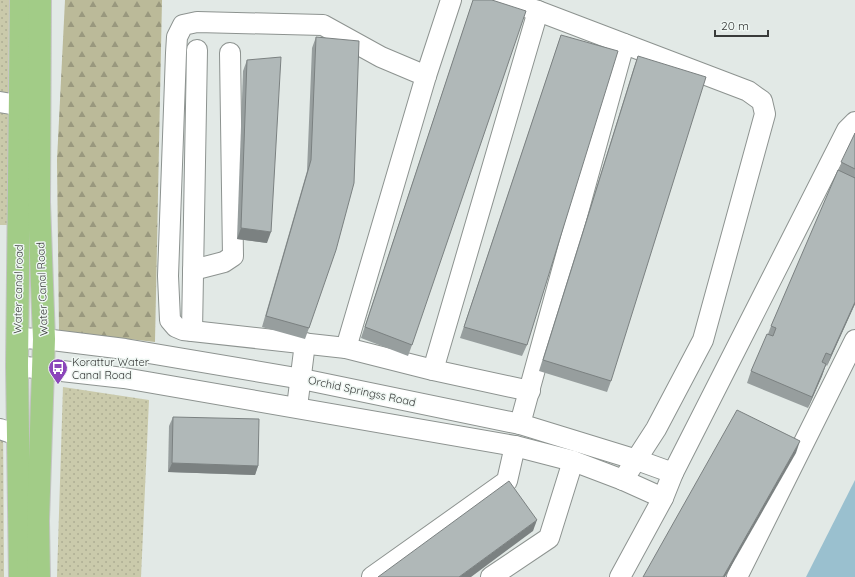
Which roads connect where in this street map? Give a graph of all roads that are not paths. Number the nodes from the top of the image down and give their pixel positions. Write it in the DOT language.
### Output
graph roads {
  1 [pos="21,0"];
  2 [pos="40,0"];
  3 [pos="451,0"];
  4 [pos="503,0"];
  5 [pos="538,11"];
  6 [pos="624,44"];
  7 [pos="197,50"];
  8 [pos="230,53"];
  9 [pos="426,76"];
  10 [pos="20,105"];
  11 [pos="855,122"];
  12 [pos="30,168"];
  13 [pos="193,270"];
  14 [pos="192,331"];
  15 [pos="17,338"];
  16 [pos="44,340"];
  17 [pos="855,340"];
  18 [pos="305,344"];
  19 [pos="346,348"];
  20 [pos="17,366"];
  21 [pos="42,369"];
  22 [pos="433,370"];
  23 [pos="302,379"];
  24 [pos="530,391"];
  25 [pos="297,407"];
  26 [pos="520,424"];
  27 [pos="9,432"];
  28 [pos="515,446"];
  29 [pos="637,460"];
  30 [pos="573,461"];
  31 [pos="673,473"];
  32 [pos="623,480"];
  33 [pos="662,498"];
  34 [pos="535,519"];
  35 [pos="549,538"];
  36 [pos="20,577"];
  37 [pos="39,577"];
  38 [pos="372,577"];
  39 [pos="491,577"];
  40 [pos="620,577"];
  41 [pos="737,577"];
  1 -- 10 [label="main road, Water canal road"];
  2 -- 10 [label="main road"];
  3 -- 9 [label="street"];
  4 -- 5 [label="street"];
  5 -- 6 [label="street"];
  5 -- 22 [label="street"];
  6 -- 24 [label="street"];
  6 -- 29 [label="street"];
  7 -- 13 [label="street"];
  8 -- 13 [label="street"];
  9 -- 14 [label="street"];
  9 -- 19 [label="street"];
  10 -- 12 [label="main road, Water canal road"];
  11 -- 31 [label="street"];
  12 -- 15 [label="main road, Water canal road"];
  12 -- 16 [label="main road, Water Canal Road"];
  13 -- 14 [label="street"];
  14 -- 18 [label="street"];
  15 -- 16 [label="street, Orchid Springss Road"];
  15 -- 20 [label="main road, Water canal road"];
  16 -- 21 [label="main road, Water Canal Road"];
  16 -- 23 [label="street, Orchid Springss Road"];
  17 -- 41 [label="street"];
  18 -- 19 [label="street"];
  18 -- 23 [label="street"];
  19 -- 22 [label="street"];
  20 -- 21 [label="street"];
  20 -- 27 [label="main road, Water canal road"];
  21 -- 25 [label="street"];
  21 -- 37 [label="main road, Water Canal Road"];
  22 -- 24 [label="street"];
  23 -- 25 [label="street"];
  23 -- 26 [label="street, Orchid Springss Road"];
  24 -- 26 [label="street"];
  25 -- 28 [label="street"];
  26 -- 29 [label="street, Orchid Springss Road"];
  27 -- 36 [label="main road, Water canal road"];
  28 -- 30 [label="street"];
  28 -- 38 [label="street"];
  29 -- 31 [label="street, Orchid Springss Road"];
  29 -- 32 [label="street"];
  30 -- 32 [label="street"];
  30 -- 35 [label="street"];
  31 -- 33 [label="street"];
  32 -- 33 [label="street"];
  33 -- 40 [label="street"];
  34 -- 35 [label="street"];
  35 -- 39 [label="street"];
}
